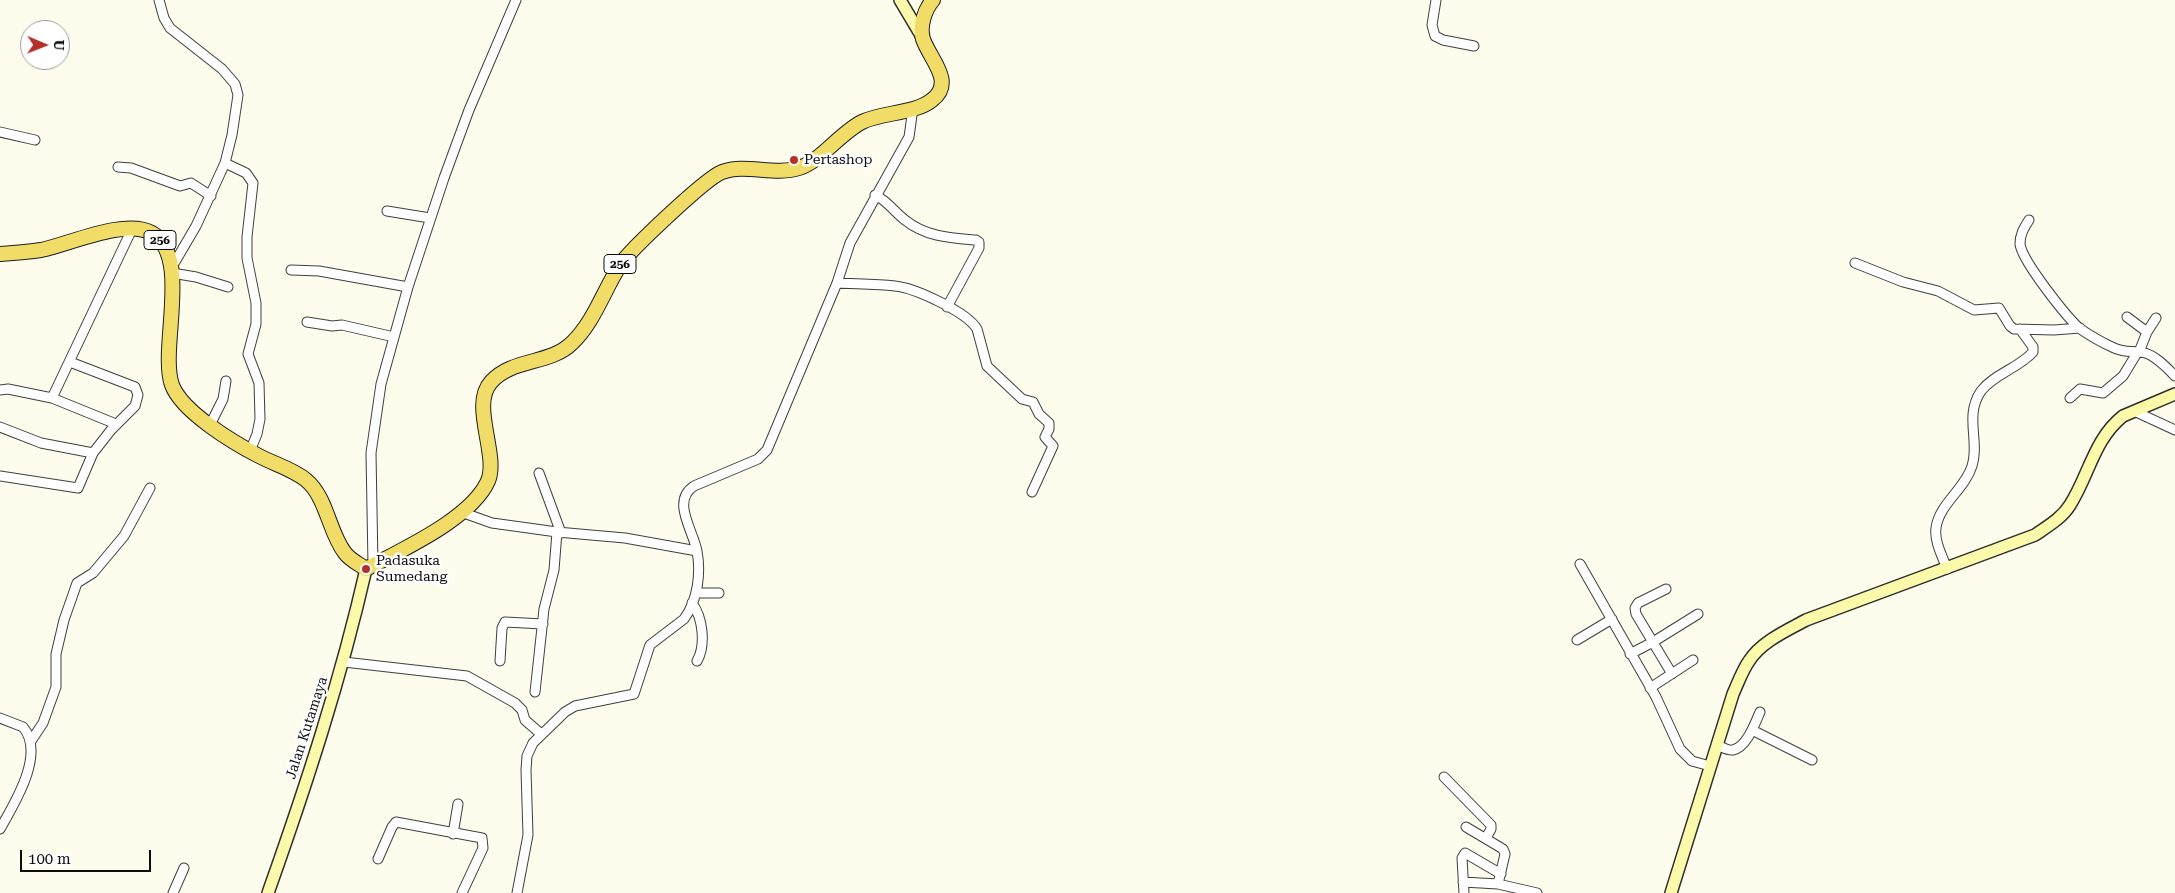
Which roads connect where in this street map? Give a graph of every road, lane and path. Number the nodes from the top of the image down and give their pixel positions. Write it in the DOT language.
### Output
graph roads {
  1 [pos="159,0"];
  2 [pos="516,0"];
  3 [pos="900,0"];
  4 [pos="1436,0"];
  5 [pos="930,5"];
  6 [pos="923,38"];
  7 [pos="1474,46"];
  8 [pos="913,108"];
  9 [pos="0,132"];
  10 [pos="35,140"];
  11 [pos="225,162"];
  12 [pos="118,167"];
  13 [pos="876,195"];
  14 [pos="211,196"];
  15 [pos="387,211"];
  16 [pos="430,218"];
  17 [pos="2029,220"];
  18 [pos="132,229"];
  19 [pos="0,254"];
  20 [pos="1855,263"];
  21 [pos="172,270"];
  22 [pos="291,270"];
  23 [pos="836,283"];
  24 [pos="228,287"];
  25 [pos="408,288"];
  26 [pos="951,309"];
  27 [pos="2127,317"];
  28 [pos="2156,318"];
  29 [pos="307,322"];
  30 [pos="2080,328"];
  31 [pos="2020,329"];
  32 [pos="2147,332"];
  33 [pos="394,337"];
  34 [pos="2138,352"];
  35 [pos="70,362"];
  36 [pos="2175,376"];
  37 [pos="226,381"];
  38 [pos="0,390"];
  39 [pos="2175,394"];
  40 [pos="52,398"];
  41 [pos="2070,398"];
  42 [pos="2134,411"];
  43 [pos="116,424"];
  44 [pos="210,425"];
  45 [pos="0,428"];
  46 [pos="2175,430"];
  47 [pos="250,451"];
  48 [pos="93,453"];
  49 [pos="539,473"];
  50 [pos="0,476"];
  51 [pos="150,488"];
  52 [pos="1032,492"];
  53 [pos="461,512"];
  54 [pos="559,533"];
  55 [pos="697,551"];
  56 [pos="1580,564"];
  57 [pos="370,567"];
  58 [pos="1947,569"];
  59 [pos="1666,589"];
  60 [pos="696,593"];
  61 [pos="719,594"];
  62 [pos="692,603"];
  63 [pos="1698,614"];
  64 [pos="1612,619"];
  65 [pos="542,624"];
  66 [pos="1577,640"];
  67 [pos="1653,642"];
  68 [pos="1630,654"];
  69 [pos="1693,660"];
  70 [pos="500,661"];
  71 [pos="697,661"];
  72 [pos="344,662"];
  73 [pos="1672,674"];
  74 [pos="1650,688"];
  75 [pos="535,692"];
  76 [pos="1760,712"];
  77 [pos="0,718"];
  78 [pos="1752,730"];
  79 [pos="541,734"];
  80 [pos="31,741"];
  81 [pos="1718,745"];
  82 [pos="1812,760"];
  83 [pos="1710,766"];
  84 [pos="1444,776"];
  85 [pos="458,804"];
  86 [pos="1466,827"];
  87 [pos="0,829"];
  88 [pos="453,834"];
  89 [pos="1486,838"];
  90 [pos="378,859"];
  91 [pos="184,868"];
  92 [pos="1501,874"];
  93 [pos="1463,882"];
  94 [pos="1498,884"];
  95 [pos="173,893"];
  96 [pos="268,893"];
  97 [pos="462,893"];
  98 [pos="517,893"];
  99 [pos="1464,893"];
  100 [pos="1537,893"];
  101 [pos="1671,893"];
  1 -- 11 [label="street"];
  2 -- 16 [label="street"];
  3 -- 5 [label="street"];
  3 -- 6 [label="street"];
  4 -- 7 [label="street"];
  5 -- 6 [label="main road"];
  6 -- 8 [label="main road, 256"];
  8 -- 13 [label="street"];
  8 -- 53 [label="main road, 256"];
  9 -- 10 [label="street"];
  11 -- 14 [label="street"];
  11 -- 47 [label="street"];
  12 -- 14 [label="street"];
  13 -- 23 [label="street"];
  13 -- 26 [label="street"];
  14 -- 21 [label="street"];
  15 -- 16 [label="street"];
  16 -- 25 [label="street"];
  17 -- 30 [label="street"];
  18 -- 19 [label="main road, 256"];
  18 -- 21 [label="main road, 256"];
  18 -- 35 [label="street"];
  20 -- 31 [label="street"];
  21 -- 24 [label="street"];
  21 -- 44 [label="main road, 256"];
  22 -- 25 [label="street"];
  23 -- 26 [label="street"];
  23 -- 55 [label="street"];
  25 -- 33 [label="street"];
  26 -- 52 [label="street"];
  27 -- 32 [label="street"];
  28 -- 32 [label="street"];
  29 -- 33 [label="street"];
  30 -- 31 [label="street"];
  30 -- 34 [label="street"];
  31 -- 58 [label="street"];
  32 -- 34 [label="street"];
  33 -- 57 [label="street"];
  34 -- 36 [label="street"];
  34 -- 41 [label="street"];
  35 -- 40 [label="street"];
  35 -- 43 [label="street"];
  37 -- 44 [label="street"];
  38 -- 40 [label="street"];
  39 -- 42 [label="street"];
  40 -- 43 [label="street"];
  42 -- 46 [label="street"];
  42 -- 58 [label="street"];
  43 -- 48 [label="street"];
  44 -- 47 [label="main road, 256"];
  45 -- 48 [label="street"];
  47 -- 57 [label="main road, 256"];
  48 -- 50 [label="street"];
  49 -- 54 [label="street"];
  51 -- 80 [label="street"];
  53 -- 54 [label="street"];
  53 -- 57 [label="main road, 256"];
  54 -- 55 [label="street"];
  54 -- 65 [label="street"];
  55 -- 60 [label="street"];
  56 -- 64 [label="street"];
  57 -- 72 [label="street, Jalan Kutamaya"];
  58 -- 81 [label="street"];
  59 -- 67 [label="street"];
  60 -- 61 [label="street"];
  60 -- 62 [label="street"];
  62 -- 71 [label="street"];
  62 -- 79 [label="street"];
  63 -- 67 [label="street"];
  64 -- 66 [label="street"];
  64 -- 68 [label="street"];
  65 -- 70 [label="street"];
  65 -- 75 [label="street"];
  67 -- 68 [label="street"];
  67 -- 73 [label="street"];
  68 -- 74 [label="street"];
  69 -- 73 [label="street"];
  72 -- 79 [label="street"];
  72 -- 96 [label="street, Jalan Kutamaya"];
  73 -- 74 [label="street"];
  74 -- 83 [label="street"];
  76 -- 78 [label="street"];
  77 -- 80 [label="street"];
  78 -- 81 [label="street"];
  78 -- 82 [label="street"];
  79 -- 98 [label="street"];
  80 -- 87 [label="street"];
  81 -- 83 [label="street"];
  83 -- 101 [label="street"];
  84 -- 89 [label="street"];
  85 -- 88 [label="street"];
  86 -- 89 [label="street"];
  88 -- 90 [label="street"];
  88 -- 97 [label="street"];
  89 -- 92 [label="street"];
  91 -- 95 [label="street"];
  92 -- 93 [label="street"];
  92 -- 94 [label="street"];
  93 -- 94 [label="street"];
  93 -- 99 [label="street"];
  94 -- 100 [label="street"];
}
